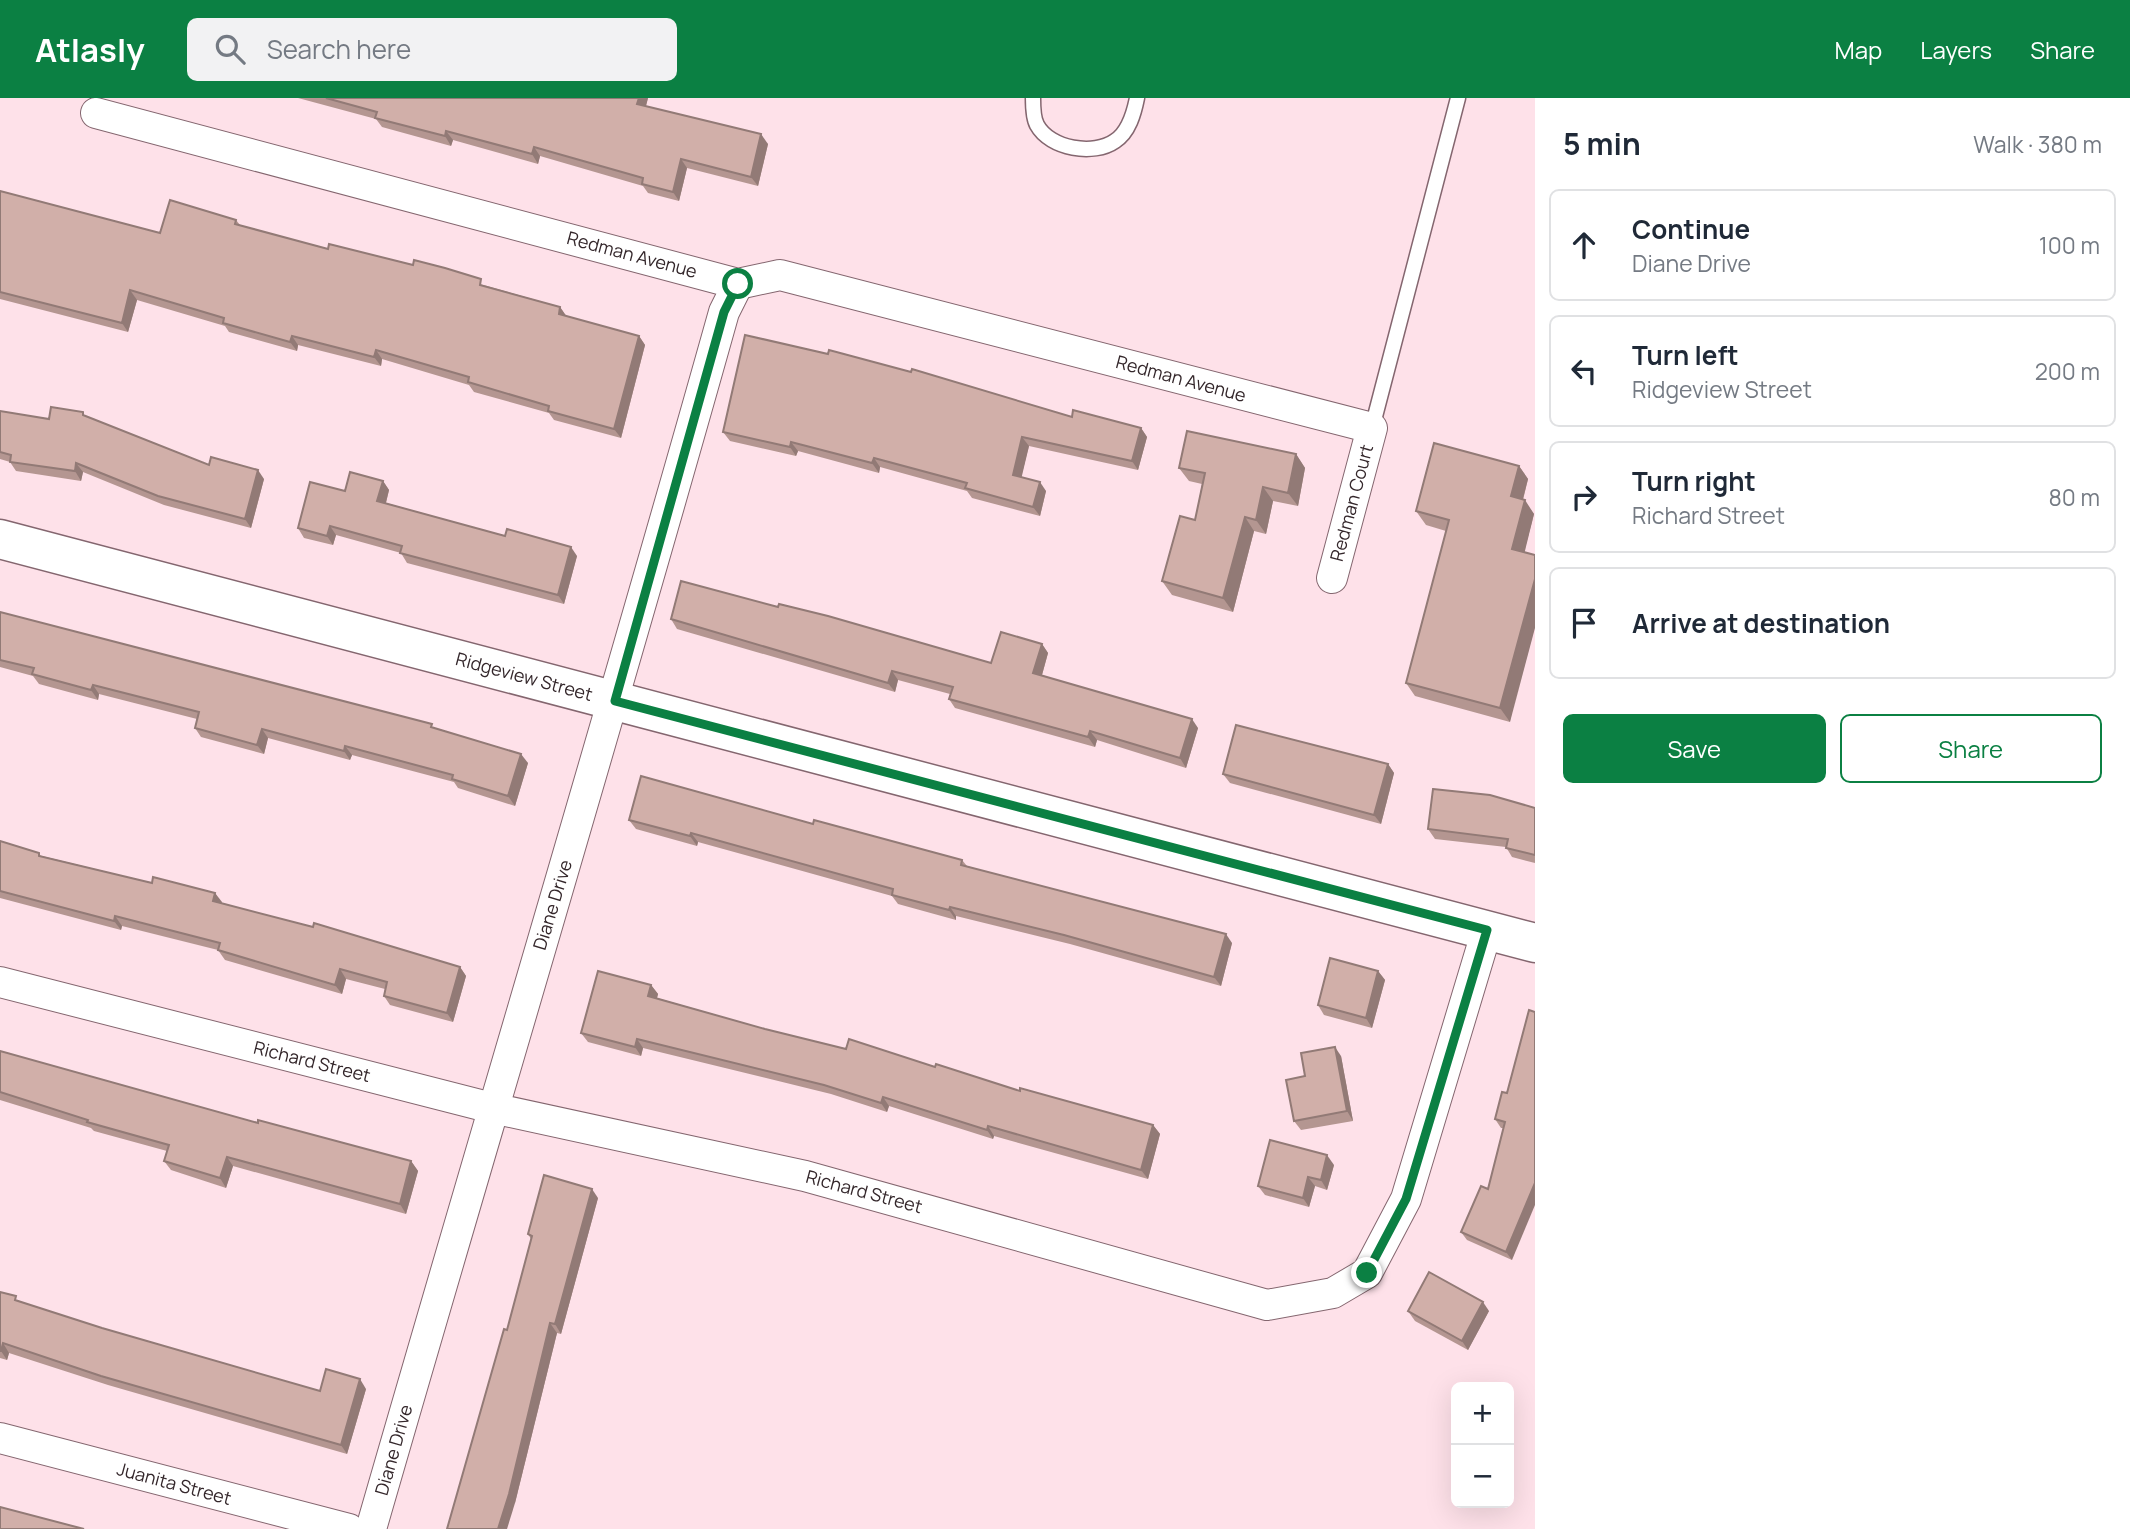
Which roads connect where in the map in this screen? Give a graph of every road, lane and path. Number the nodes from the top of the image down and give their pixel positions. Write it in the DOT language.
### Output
graph roads {
  1 [pos="1033,98"];
  2 [pos="1137,98"];
  3 [pos="1458,98"];
  4 [pos="96,113"];
  5 [pos="738,284"];
  6 [pos="1372,428"];
  7 [pos="0,539"];
  8 [pos="1332,578"];
  9 [pos="615,701"];
  10 [pos="1487,930"];
  11 [pos="1535,943"];
  12 [pos="0,982"];
  13 [pos="492,1108"];
  14 [pos="0,1438"];
  15 [pos="349,1529"];
  16 [pos="371,1529"];
  1 -- 2 [label="lane"];
  3 -- 6 [label="lane"];
  4 -- 5 [label="street, Redman Avenue"];
  5 -- 6 [label="street, Redman Avenue"];
  5 -- 9 [label="street, Diane Drive"];
  6 -- 8 [label="street, Redman Court"];
  7 -- 9 [label="street, Ridgeview Street"];
  9 -- 10 [label="street, Ridgeview Street"];
  9 -- 13 [label="street, Diane Drive"];
  10 -- 11 [label="street, Ridgeview Street"];
  10 -- 13 [label="street, Richard Street"];
  12 -- 13 [label="street, Richard Street"];
  13 -- 16 [label="street, Diane Drive"];
  14 -- 15 [label="street, Juanita Street"];
}
